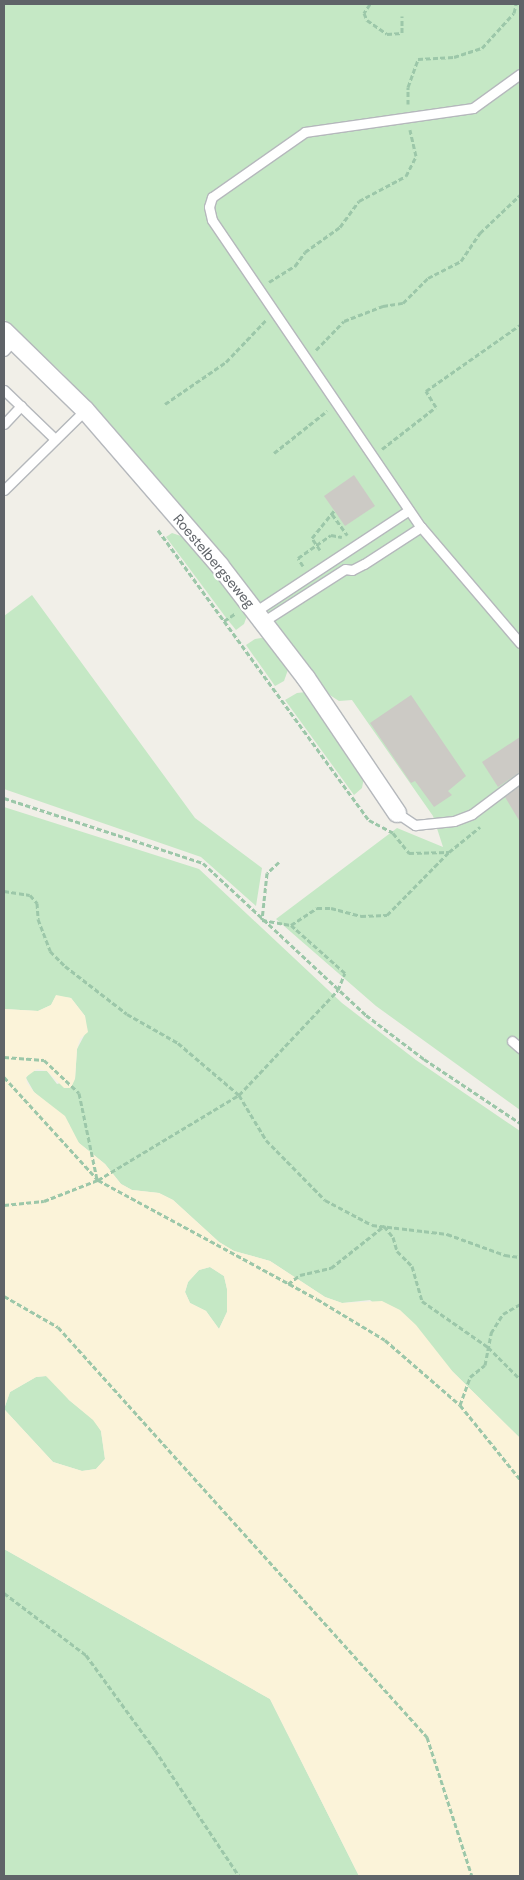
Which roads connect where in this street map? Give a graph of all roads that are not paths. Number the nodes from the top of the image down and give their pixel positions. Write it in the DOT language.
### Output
graph roads {
  1 [pos="520,74"];
  2 [pos="7,341"];
  3 [pos="4,390"];
  4 [pos="21,406"];
  5 [pos="85,410"];
  6 [pos="4,424"];
  7 [pos="55,439"];
  8 [pos="4,490"];
  9 [pos="409,510"];
  10 [pos="421,527"];
  11 [pos="260,616"];
  12 [pos="520,643"];
  13 [pos="520,778"];
  14 [pos="397,812"];
  15 [pos="512,1041"];
  16 [pos="520,1048"];
  1 -- 9 [label="lane"];
  2 -- 5 [label="street, Roestelbergseweg"];
  3 -- 4 [label="lane"];
  4 -- 6 [label="lane"];
  4 -- 7 [label="lane"];
  5 -- 7 [label="lane"];
  5 -- 11 [label="street, Roestelbergseweg"];
  7 -- 8 [label="lane"];
  9 -- 10 [label="lane"];
  9 -- 11 [label="lane"];
  10 -- 11 [label="lane"];
  10 -- 12 [label="lane"];
  11 -- 14 [label="street, Roestelbergseweg"];
  13 -- 14 [label="lane"];
  15 -- 16 [label="lane"];
}
